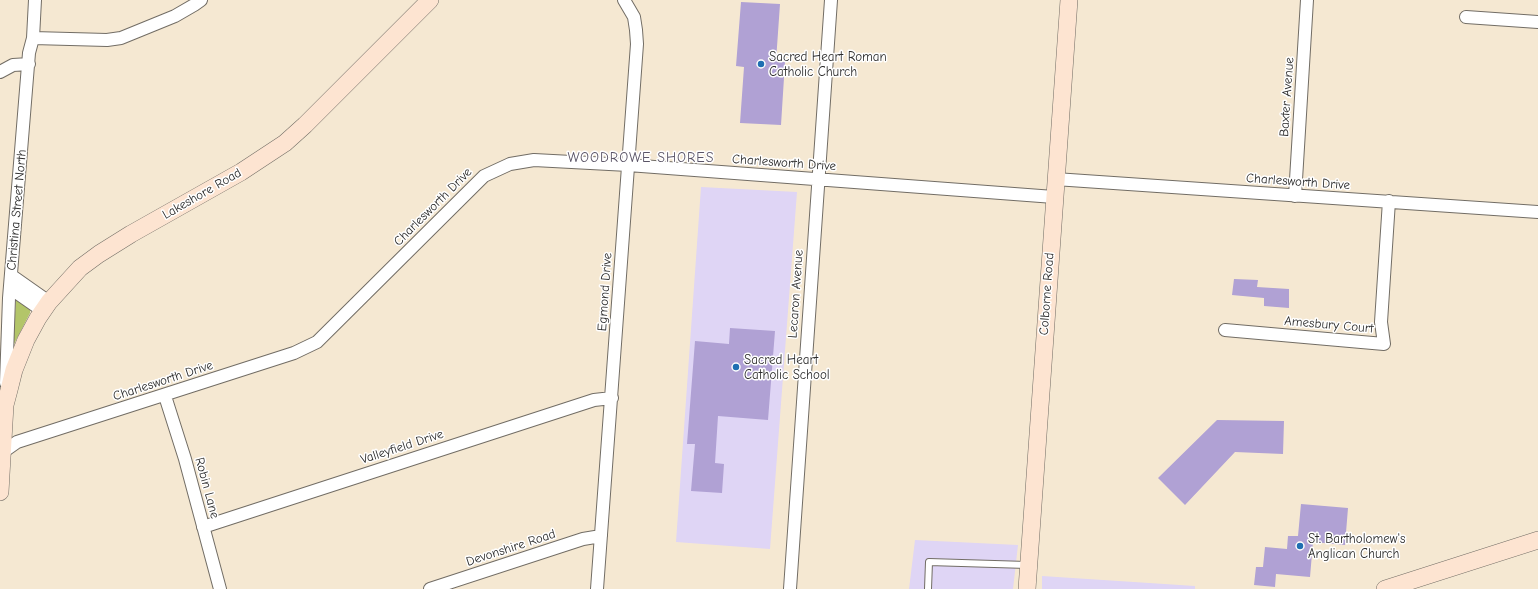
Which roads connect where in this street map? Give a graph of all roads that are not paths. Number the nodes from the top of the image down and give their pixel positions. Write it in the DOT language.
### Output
graph roads {
  1 [pos="35,0"];
  2 [pos="201,0"];
  3 [pos="430,0"];
  4 [pos="624,0"];
  5 [pos="830,0"];
  6 [pos="1068,0"];
  7 [pos="1307,0"];
  8 [pos="1466,17"];
  9 [pos="1538,22"];
  10 [pos="33,38"];
  11 [pos="29,64"];
  12 [pos="0,72"];
  13 [pos="628,165"];
  14 [pos="1055,179"];
  15 [pos="818,180"];
  16 [pos="1295,196"];
  17 [pos="1054,197"];
  18 [pos="1390,201"];
  19 [pos="1538,212"];
  20 [pos="12,276"];
  21 [pos="10,288"];
  22 [pos="46,307"];
  23 [pos="1225,330"];
  24 [pos="165,396"];
  25 [pos="612,398"];
  26 [pos="5,405"];
  27 [pos="1,453"];
  28 [pos="0,492"];
  29 [pos="203,527"];
  30 [pos="601,536"];
  31 [pos="1538,540"];
  32 [pos="1028,565"];
  33 [pos="220,589"];
  34 [pos="430,589"];
  35 [pos="597,589"];
  36 [pos="790,589"];
  37 [pos="928,589"];
  38 [pos="1027,589"];
  39 [pos="1385,589"];
  1 -- 10 [label="street, Christina Street North"];
  2 -- 10 [label="street"];
  3 -- 22 [label="street, Lakeshore Road"];
  4 -- 13 [label="street, Egmond Drive"];
  5 -- 15 [label="street, Lecaron Avenue"];
  6 -- 14 [label="street, Colborne Road"];
  7 -- 16 [label="street, Baxter Avenue"];
  8 -- 9 [label="street"];
  10 -- 11 [label="street, Christina Street North"];
  11 -- 12 [label="street"];
  11 -- 20 [label="street, Christina Street North"];
  13 -- 15 [label="street, Charlesworth Drive"];
  13 -- 24 [label="street, Charlesworth Drive"];
  13 -- 25 [label="street, Egmond Drive"];
  14 -- 16 [label="street, Charlesworth Drive"];
  14 -- 17 [label="street, Colborne Road"];
  15 -- 17 [label="street, Charlesworth Drive"];
  15 -- 36 [label="street, Lecaron Avenue"];
  16 -- 18 [label="street, Charlesworth Drive"];
  17 -- 32 [label="street, Colborne Road"];
  18 -- 19 [label="street, Charlesworth Drive"];
  18 -- 23 [label="street, Amesbury Court"];
  20 -- 21 [label="street, Christina Street North"];
  20 -- 22 [label="street"];
  21 -- 22 [label="street"];
  21 -- 26 [label="street, Christina Street North"];
  22 -- 26 [label="street, Lakeshore Road"];
  24 -- 27 [label="street, Charlesworth Drive"];
  24 -- 29 [label="street, Robin Lane"];
  25 -- 29 [label="street, Valleyfield Drive"];
  25 -- 30 [label="street, Egmond Drive"];
  26 -- 27 [label="street, Christina Street North"];
  27 -- 28 [label="street, Christina Street North"];
  29 -- 33 [label="street, Robin Lane"];
  30 -- 34 [label="street, Devonshire Road"];
  30 -- 35 [label="street, Egmond Drive"];
  31 -- 39 [label="street"];
  32 -- 37 [label="lane"];
  32 -- 38 [label="street, Colborne Road"];
}
